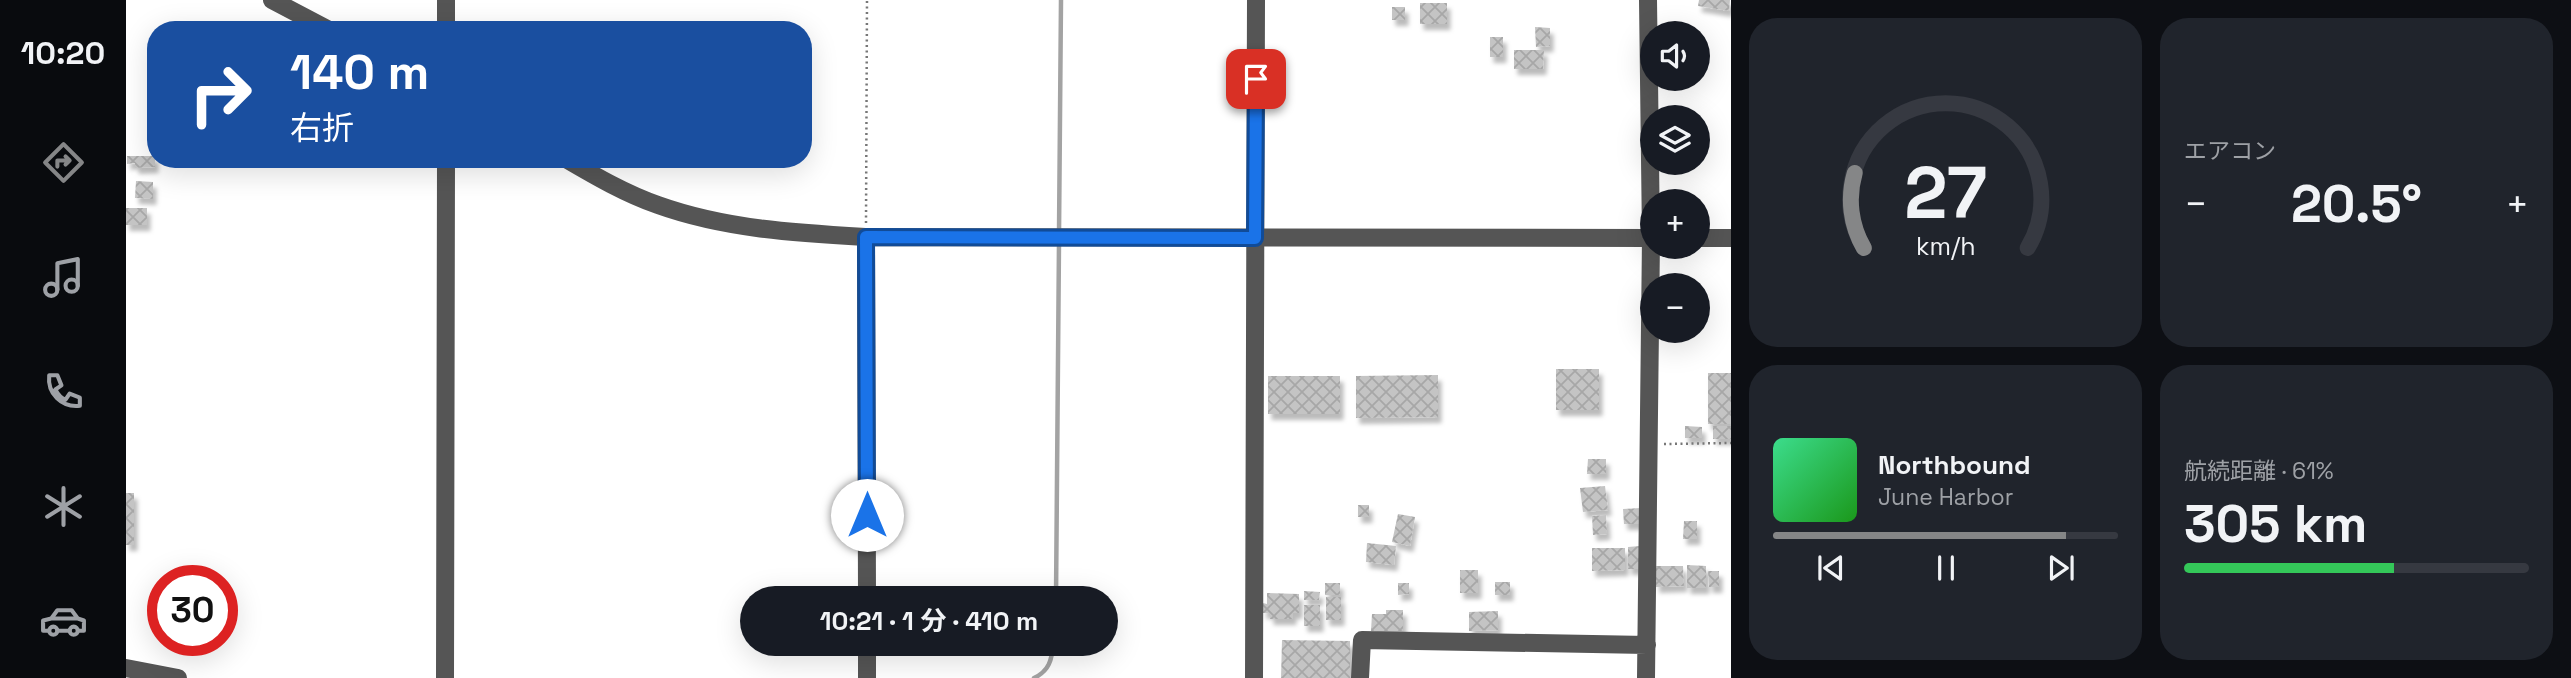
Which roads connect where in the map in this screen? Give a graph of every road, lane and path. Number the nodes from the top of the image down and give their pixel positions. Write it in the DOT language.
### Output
graph roads {
  1 [pos="272,0"];
  2 [pos="446,0"];
  3 [pos="867,0"];
  4 [pos="1256,0"];
  5 [pos="1648,0"];
  6 [pos="312,21"];
  7 [pos="446,21"];
  8 [pos="446,168"];
  9 [pos="584,168"];
  10 [pos="1650,189"];
  11 [pos="866,237"];
  12 [pos="1255,238"];
  13 [pos="1640,238"];
  14 [pos="1710,238"];
  15 [pos="1731,238"];
  16 [pos="1651,259"];
  17 [pos="1731,443"];
  18 [pos="1649,444"];
  19 [pos="867,586"];
  20 [pos="1647,645"];
  21 [pos="867,656"];
  22 [pos="126,668"];
  23 [pos="178,678"];
  24 [pos="445,678"];
  25 [pos="867,678"];
  26 [pos="1254,678"];
  27 [pos="1360,678"];
  28 [pos="1646,678"];
  1 -- 6 [label="street"];
  2 -- 7 [label="street"];
  3 -- 11 [label="path"];
  4 -- 12 [label="street"];
  5 -- 10 [label="street"];
  8 -- 24 [label="street"];
  9 -- 11 [label="street"];
  11 -- 12 [label="street"];
  11 -- 19 [label="street"];
  12 -- 13 [label="street"];
  12 -- 26 [label="street"];
  14 -- 15 [label="street"];
  16 -- 18 [label="street"];
  17 -- 18 [label="path"];
  18 -- 20 [label="street"];
  20 -- 27 [label="street"];
  20 -- 28 [label="street"];
  21 -- 25 [label="street"];
  22 -- 23 [label="street"];
}
